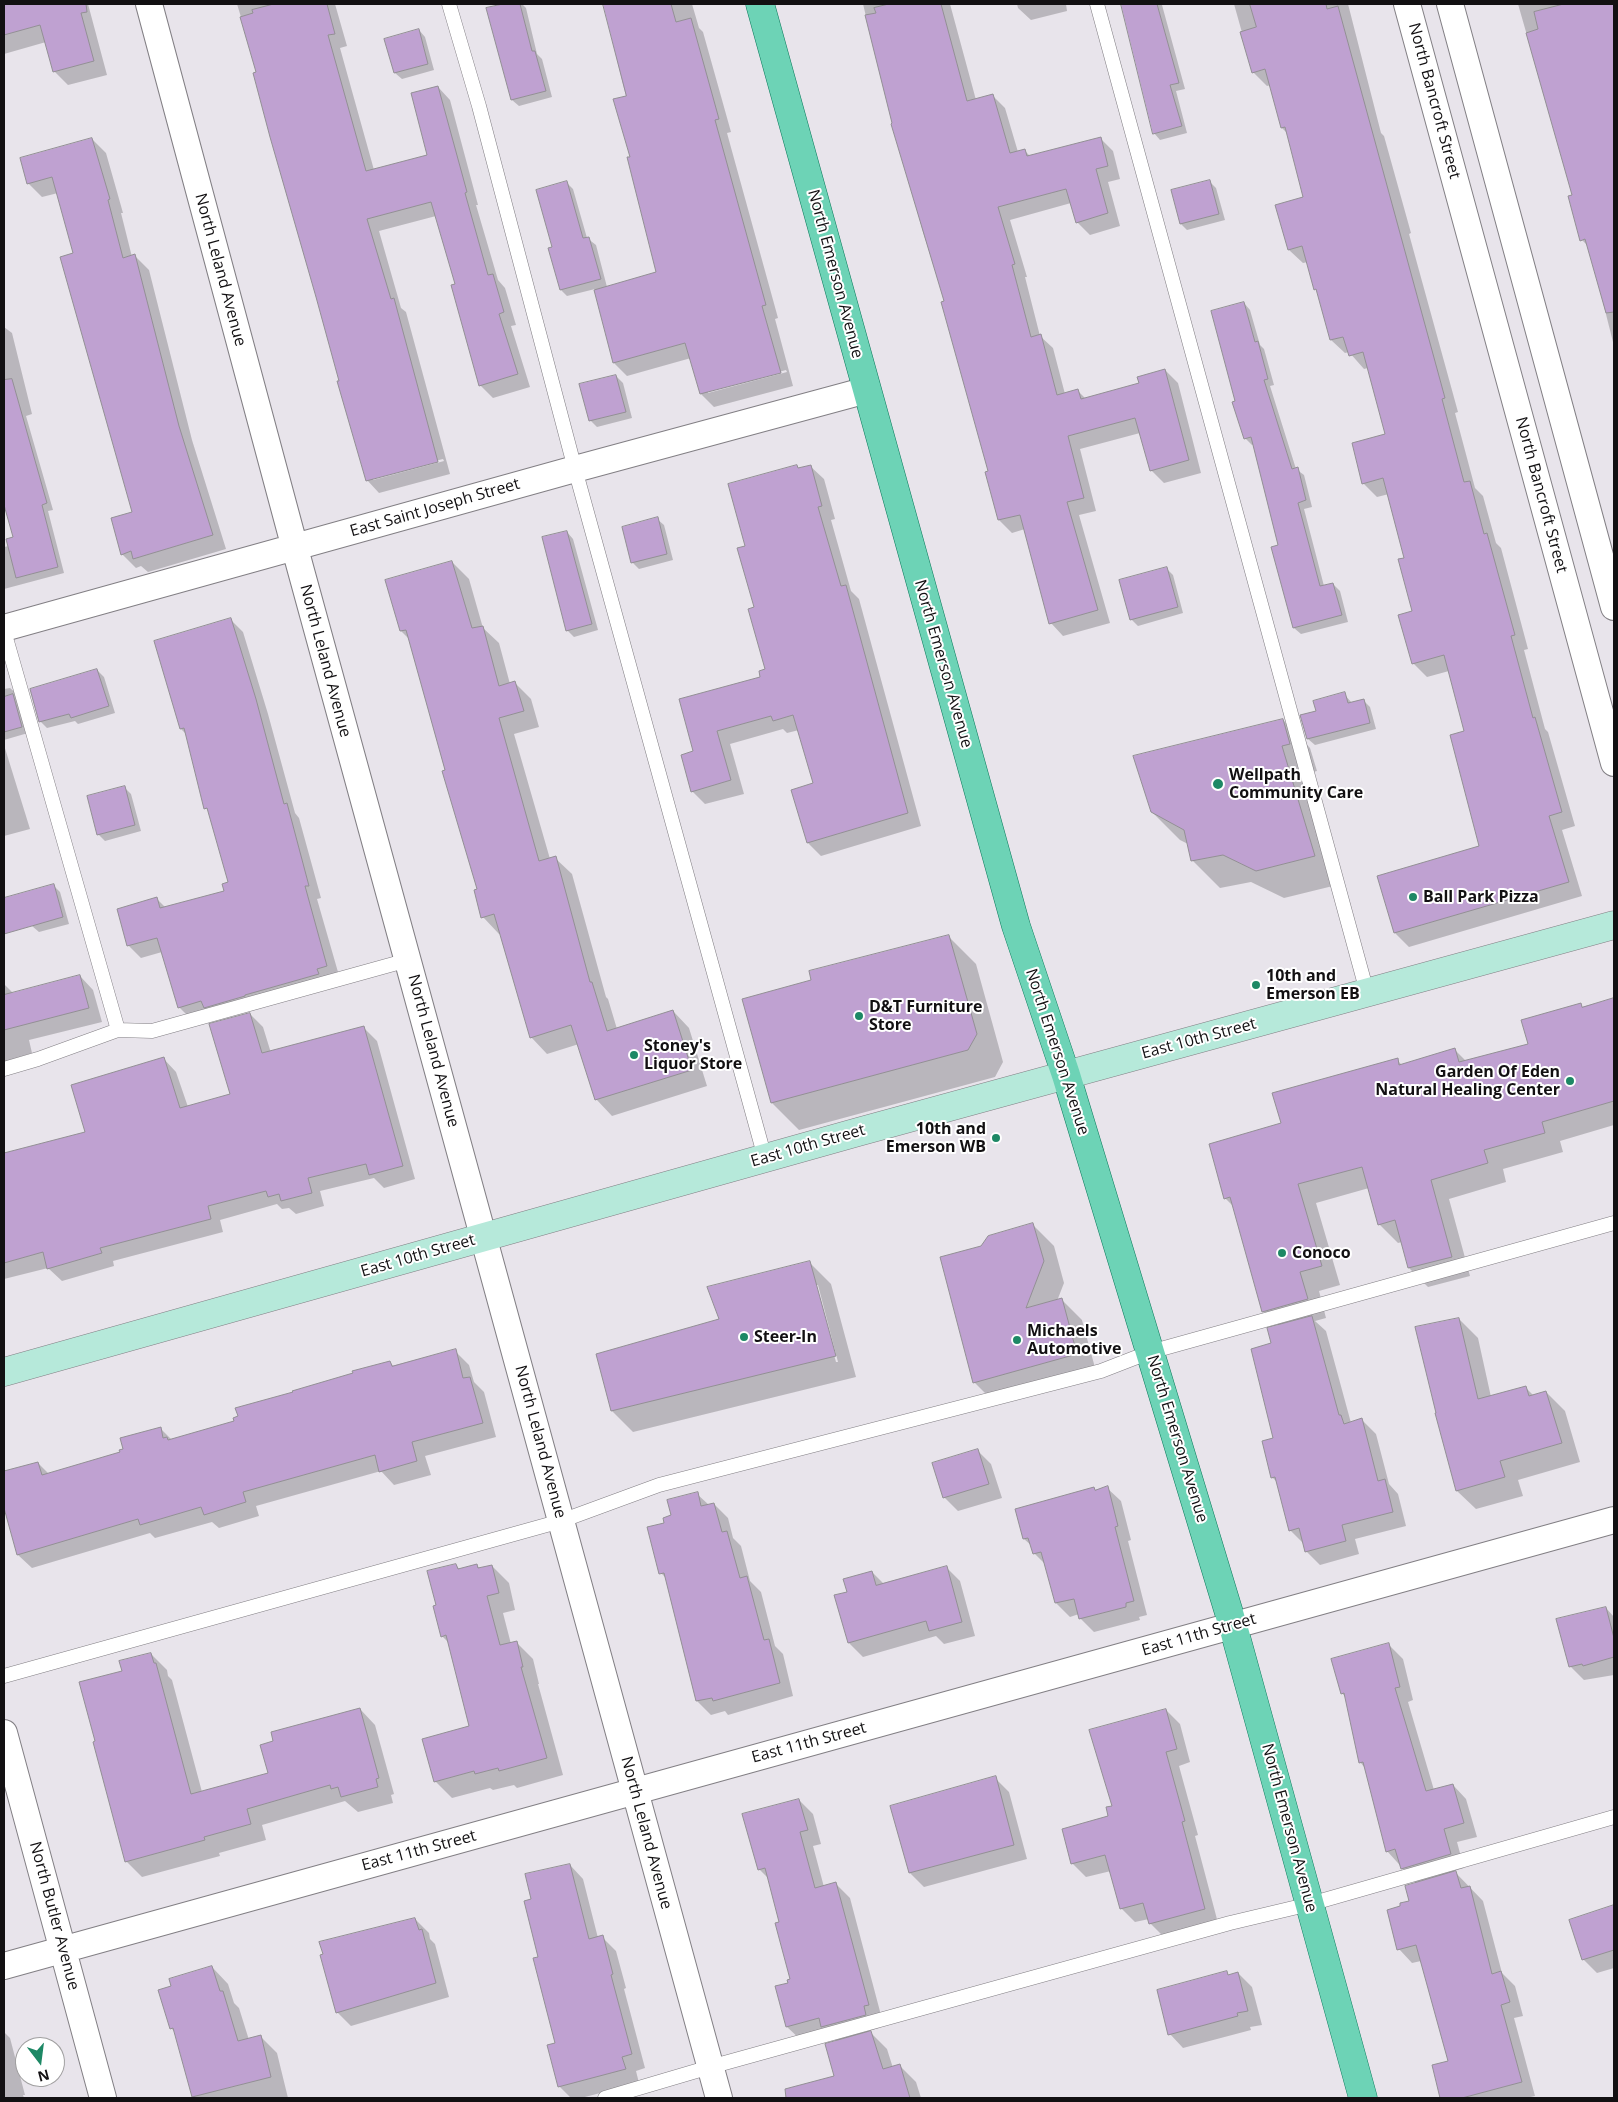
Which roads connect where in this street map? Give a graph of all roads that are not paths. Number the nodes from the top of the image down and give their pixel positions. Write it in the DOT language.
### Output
graph roads {
  1 [pos="149,4"];
  2 [pos="449,4"];
  3 [pos="760,4"];
  4 [pos="1096,4"];
  5 [pos="1407,4"];
  6 [pos="1450,4"];
  7 [pos="1508,216"];
  8 [pos="1468,227"];
  9 [pos="867,390"];
  10 [pos="575,469"];
  11 [pos="294,548"];
  12 [pos="1614,607"];
  13 [pos="4,630"];
  14 [pos="1614,763"];
  15 [pos="1614,925"];
  16 [pos="408,960"];
  17 [pos="1367,992"];
  18 [pos="118,1030"];
  19 [pos="4,1068"];
  20 [pos="1066,1075"];
  21 [pos="765,1158"];
  22 [pos="1614,1223"];
  23 [pos="484,1237"];
  24 [pos="1150,1352"];
  25 [pos="4,1372"];
  26 [pos="1614,1520"];
  27 [pos="561,1521"];
  28 [pos="1233,1626"];
  29 [pos="4,1676"];
  30 [pos="4,1733"];
  31 [pos="635,1791"];
  32 [pos="1614,1818"];
  33 [pos="1310,1904"];
  34 [pos="63,1949"];
  35 [pos="4,1966"];
  36 [pos="710,2067"];
  37 [pos="103,2098"];
  38 [pos="605,2098"];
  39 [pos="719,2098"];
  40 [pos="1363,2098"];
  1 -- 11 [label="street, North Leland Avenue"];
  2 -- 10 [label="lane"];
  3 -- 9 [label="main road, North Emerson Avenue"];
  4 -- 17 [label="lane"];
  5 -- 8 [label="street, North Bancroft Street"];
  6 -- 7 [label="street"];
  7 -- 8 [label="street"];
  7 -- 12 [label="street"];
  8 -- 14 [label="street, North Bancroft Street"];
  9 -- 10 [label="street, East Saint Joseph Street"];
  9 -- 20 [label="main road, North Emerson Avenue"];
  10 -- 11 [label="street, East Saint Joseph Street"];
  10 -- 21 [label="lane"];
  11 -- 13 [label="street, East Saint Joseph Street"];
  11 -- 16 [label="street, North Leland Avenue"];
  13 -- 18 [label="lane"];
  15 -- 17 [label="main road, East 10th Street"];
  16 -- 18 [label="lane"];
  16 -- 23 [label="street, North Leland Avenue"];
  17 -- 20 [label="main road, East 10th Street"];
  18 -- 19 [label="lane"];
  20 -- 21 [label="main road, East 10th Street"];
  20 -- 24 [label="main road, North Emerson Avenue"];
  21 -- 23 [label="main road, East 10th Street"];
  22 -- 24 [label="lane"];
  23 -- 25 [label="main road, East 10th Street"];
  23 -- 27 [label="street, North Leland Avenue"];
  24 -- 27 [label="lane"];
  24 -- 28 [label="main road, North Emerson Avenue"];
  26 -- 28 [label="street, East 11th Street"];
  27 -- 29 [label="lane"];
  27 -- 31 [label="street, North Leland Avenue"];
  28 -- 31 [label="street, East 11th Street"];
  28 -- 33 [label="main road, North Emerson Avenue"];
  30 -- 34 [label="street, North Butler Avenue"];
  31 -- 34 [label="street, East 11th Street"];
  31 -- 36 [label="street, North Leland Avenue"];
  32 -- 33 [label="lane"];
  33 -- 36 [label="lane"];
  33 -- 40 [label="main road, North Emerson Avenue"];
  34 -- 35 [label="street, East 11th Street"];
  34 -- 37 [label="street, North Butler Avenue"];
  36 -- 38 [label="lane"];
  36 -- 39 [label="street, North Leland Avenue"];
}
